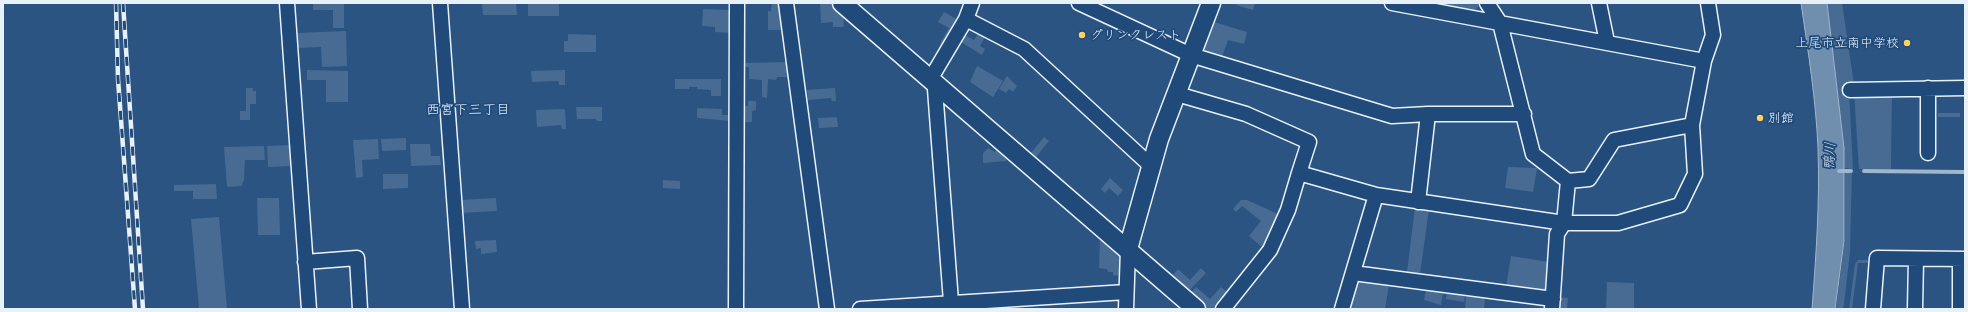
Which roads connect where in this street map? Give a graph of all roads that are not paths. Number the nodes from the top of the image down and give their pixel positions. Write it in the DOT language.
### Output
graph roads {
  1 [pos="287,3"];
  2 [pos="440,3"];
  3 [pos="736,3"];
  4 [pos="786,3"];
  5 [pos="842,3"];
  6 [pos="972,3"];
  7 [pos="1079,3"];
  8 [pos="1211,3"];
  9 [pos="1392,3"];
  10 [pos="1486,3"];
  11 [pos="1600,3"];
  12 [pos="1708,3"];
  13 [pos="966,18"];
  14 [pos="1500,22"];
  15 [pos="1606,42"];
  16 [pos="1191,55"];
  17 [pos="1704,61"];
  18 [pos="934,81"];
  19 [pos="1928,88"];
  20 [pos="1965,88"];
  21 [pos="1850,90"];
  22 [pos="1176,94"];
  23 [pos="1428,114"];
  24 [pos="1524,114"];
  25 [pos="1692,125"];
  26 [pos="1928,153"];
  27 [pos="1150,165"];
  28 [pos="1299,173"];
  29 [pos="1568,181"];
  30 [pos="1376,195"];
  31 [pos="1418,202"];
  32 [pos="1564,223"];
  33 [pos="1128,249"];
  34 [pos="1916,259"];
  35 [pos="1963,259"];
  36 [pos="305,262"];
  37 [pos="1353,273"];
  38 [pos="1126,292"];
  39 [pos="951,302"];
  40 [pos="1553,304"];
  41 [pos="309,309"];
  42 [pos="360,309"];
  43 [pos="462,309"];
  44 [pos="736,309"];
  45 [pos="827,309"];
  46 [pos="860,309"];
  47 [pos="1126,309"];
  48 [pos="1196,309"];
  49 [pos="1223,309"];
  50 [pos="1342,309"];
  51 [pos="1873,309"];
  52 [pos="1915,309"];
  53 [pos="1960,309"];
  1 -- 36 [label="street"];
  2 -- 43 [label="street"];
  3 -- 44 [label="street"];
  4 -- 45 [label="street"];
  5 -- 18 [label="street"];
  6 -- 13 [label="street"];
  7 -- 16 [label="street"];
  8 -- 16 [label="street"];
  9 -- 14 [label="street"];
  10 -- 14 [label="street"];
  11 -- 15 [label="street"];
  12 -- 17 [label="street"];
  13 -- 18 [label="street"];
  13 -- 27 [label="street"];
  14 -- 15 [label="street"];
  14 -- 24 [label="street"];
  15 -- 17 [label="street"];
  16 -- 22 [label="street"];
  16 -- 23 [label="street"];
  17 -- 25 [label="street"];
  18 -- 33 [label="street"];
  18 -- 39 [label="street"];
  19 -- 20 [label="street"];
  19 -- 21 [label="street"];
  19 -- 26 [label="street"];
  22 -- 27 [label="street"];
  22 -- 28 [label="street"];
  23 -- 24 [label="street"];
  23 -- 31 [label="street"];
  24 -- 29 [label="street"];
  25 -- 29 [label="street"];
  25 -- 32 [label="street"];
  27 -- 33 [label="street"];
  28 -- 30 [label="street"];
  28 -- 49 [label="street"];
  29 -- 32 [label="street"];
  30 -- 31 [label="street"];
  30 -- 37 [label="street"];
  31 -- 32 [label="street"];
  32 -- 40 [label="street"];
  33 -- 38 [label="street"];
  33 -- 48 [label="street"];
  34 -- 35 [label="street"];
  34 -- 51 [label="street"];
  34 -- 52 [label="street"];
  35 -- 53 [label="street"];
  36 -- 41 [label="street"];
  36 -- 42 [label="street"];
  37 -- 40 [label="street"];
  37 -- 50 [label="street"];
  38 -- 39 [label="street"];
  38 -- 47 [label="street"];
  39 -- 46 [label="street"];
}
